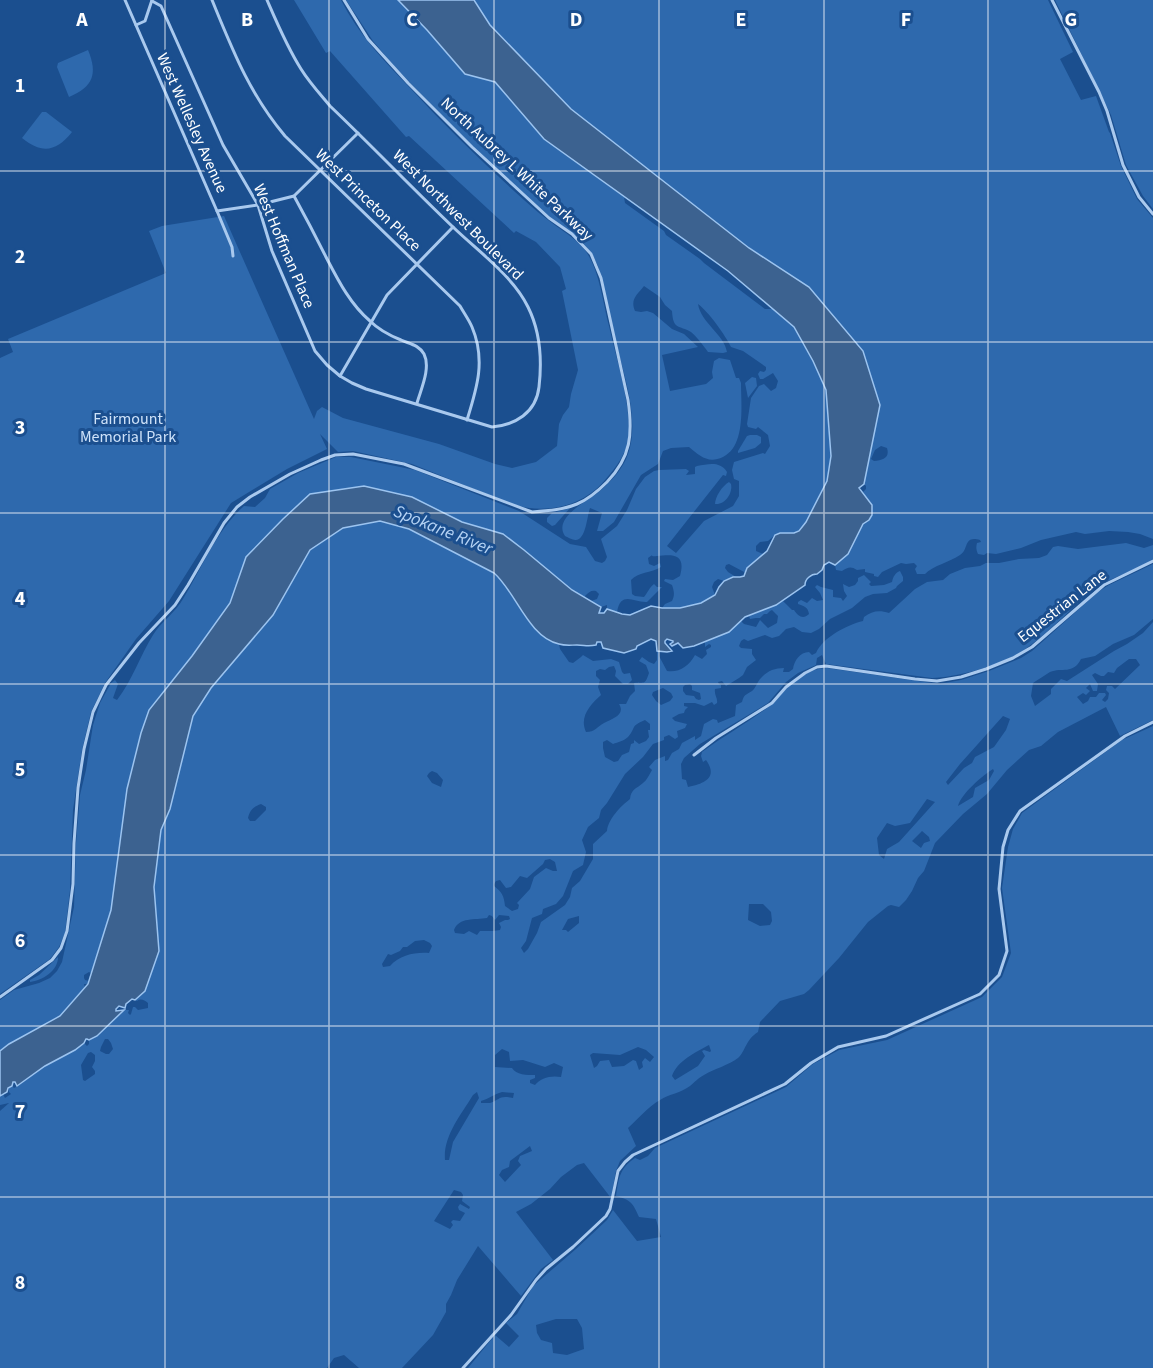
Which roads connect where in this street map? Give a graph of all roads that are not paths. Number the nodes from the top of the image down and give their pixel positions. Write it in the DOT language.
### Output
graph roads {
  1 [pos="125,0"];
  2 [pos="152,0"];
  3 [pos="212,0"];
  4 [pos="267,0"];
  5 [pos="344,0"];
  6 [pos="1052,0"];
  7 [pos="136,25"];
  8 [pos="358,133"];
  9 [pos="321,170"];
  10 [pos="294,196"];
  11 [pos="258,205"];
  12 [pos="217,211"];
  13 [pos="1153,214"];
  14 [pos="453,226"];
  15 [pos="233,256"];
  16 [pos="416,264"];
  17 [pos="370,322"];
  18 [pos="340,376"];
  19 [pos="417,404"];
  20 [pos="467,420"];
  21 [pos="1153,561"];
  22 [pos="1153,722"];
  23 [pos="694,755"];
  24 [pos="0,997"];
  25 [pos="463,1368"];
  1 -- 7 [label="street, West Wellesley Avenue"];
  2 -- 7 [label="street"];
  2 -- 11 [label="street, West Hoffman Place"];
  3 -- 9 [label="street, West Princeton Place"];
  4 -- 8 [label="street, West Northwest Boulevard"];
  5 -- 24 [label="street, North Aubrey L White Parkway"];
  6 -- 13 [label="street"];
  7 -- 12 [label="street, West Wellesley Avenue"];
  8 -- 9 [label="street"];
  8 -- 14 [label="street, West Northwest Boulevard"];
  9 -- 10 [label="street"];
  9 -- 16 [label="street, West Princeton Place"];
  10 -- 11 [label="street"];
  10 -- 17 [label="street"];
  11 -- 12 [label="street"];
  11 -- 18 [label="street, West Hoffman Place"];
  12 -- 15 [label="street, West Wellesley Avenue"];
  14 -- 16 [label="street"];
  14 -- 20 [label="street, West Northwest Boulevard"];
  16 -- 17 [label="street"];
  16 -- 20 [label="street, West Princeton Place"];
  17 -- 18 [label="street"];
  17 -- 19 [label="street"];
  18 -- 19 [label="street, West Hoffman Place"];
  19 -- 20 [label="street, West Hoffman Place"];
  21 -- 23 [label="street, Equestrian Lane"];
  22 -- 25 [label="street"];
}
